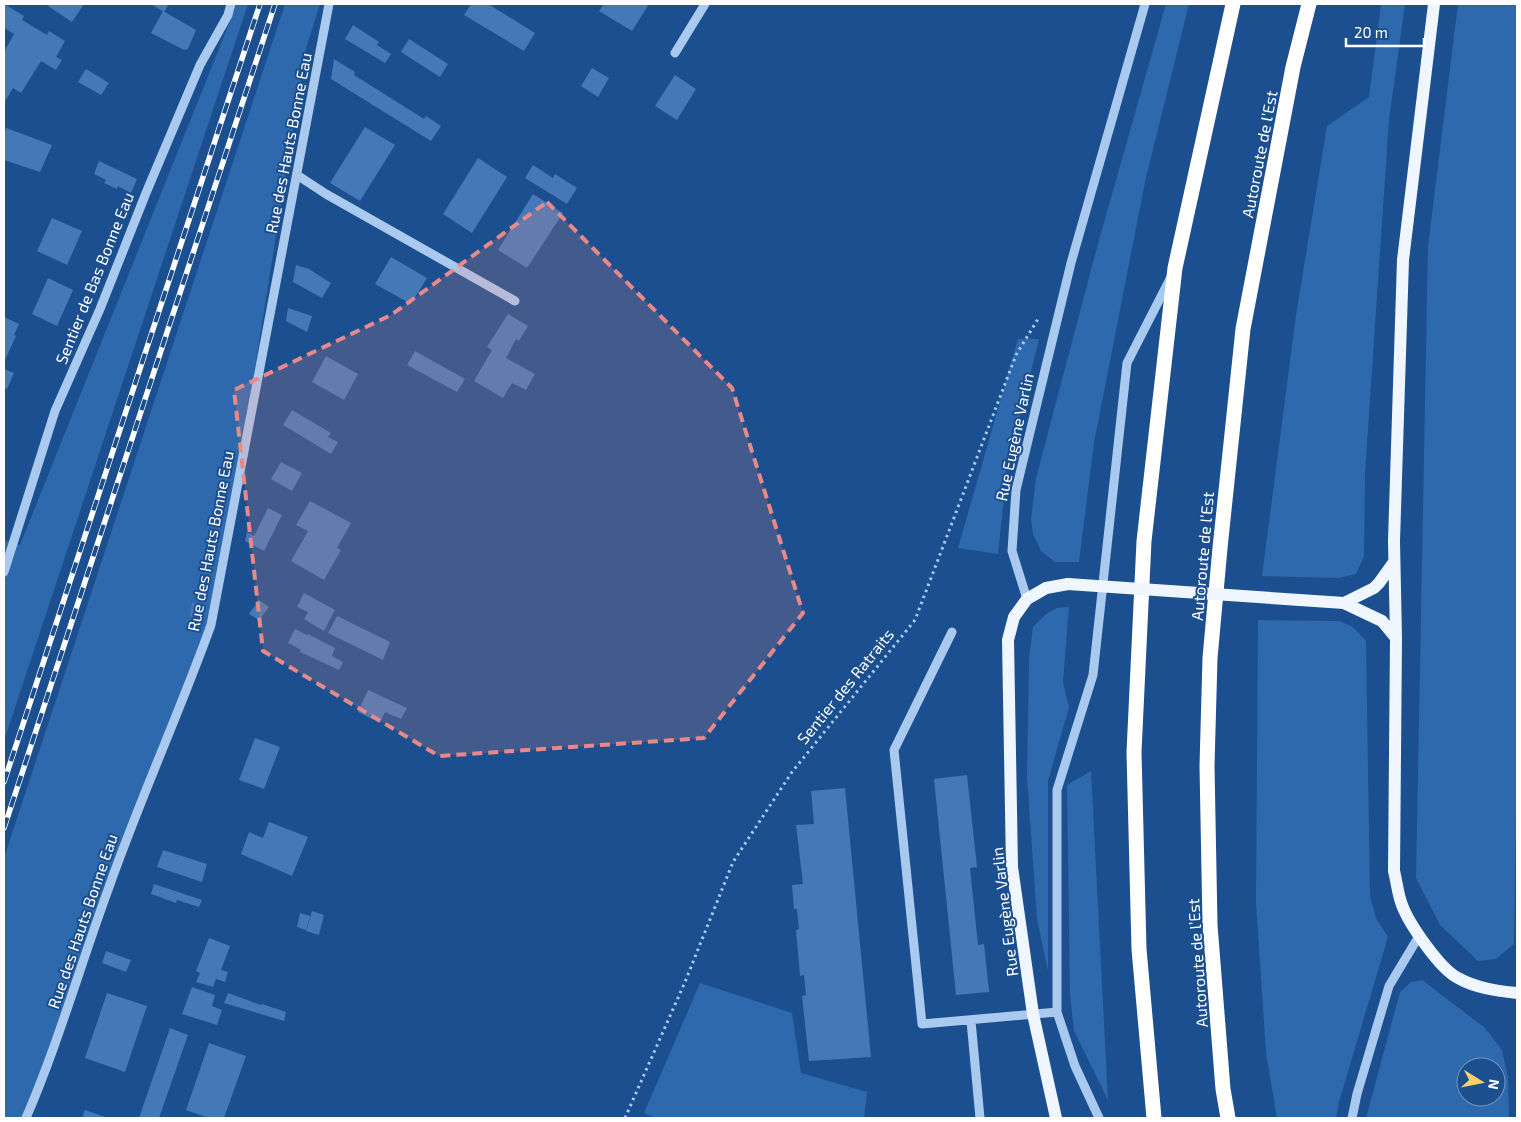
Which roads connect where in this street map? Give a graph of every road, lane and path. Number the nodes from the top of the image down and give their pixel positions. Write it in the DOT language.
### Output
graph roads {
  1 [pos="231,4"];
  2 [pos="329,4"];
  3 [pos="706,4"];
  4 [pos="1145,4"];
  5 [pos="1234,4"];
  6 [pos="1310,4"];
  7 [pos="1434,4"];
  8 [pos="675,54"];
  9 [pos="297,175"];
  10 [pos="1175,268"];
  11 [pos="515,301"];
  12 [pos="1041,313"];
  13 [pos="1394,562"];
  14 [pos="4,572"];
  15 [pos="1027,599"];
  16 [pos="1344,603"];
  17 [pos="952,632"];
  18 [pos="1396,638"];
  19 [pos="1420,936"];
  20 [pos="1517,994"];
  21 [pos="1057,1012"];
  22 [pos="1033,1014"];
  23 [pos="971,1021"];
  24 [pos="26,1118"];
  25 [pos="625,1118"];
  26 [pos="980,1118"];
  27 [pos="1056,1118"];
  28 [pos="1099,1118"];
  29 [pos="1154,1118"];
  30 [pos="1228,1118"];
  31 [pos="1352,1118"];
  1 -- 14 [label="street, Sentier de Bas Bonne Eau"];
  2 -- 9 [label="street, Rue des Hauts Bonne Eau"];
  3 -- 8 [label="street"];
  4 -- 15 [label="street, Rue Eugène Varlin"];
  5 -- 10 [label="highway"];
  6 -- 30 [label="highway, Autoroute de l’Est"];
  7 -- 13 [label="main road"];
  9 -- 11 [label="street"];
  9 -- 24 [label="street, Rue des Hauts Bonne Eau"];
  10 -- 21 [label="street"];
  10 -- 29 [label="highway"];
  12 -- 25 [label="path, Sentier des Ratraits"];
  13 -- 16 [label="main road"];
  13 -- 18 [label="main road"];
  15 -- 16 [label="main road, bridge"];
  15 -- 22 [label="main road, Rue Eugène Varlin"];
  16 -- 18 [label="main road"];
  17 -- 23 [label="street"];
  18 -- 19 [label="main road"];
  19 -- 20 [label="main road"];
  19 -- 31 [label="street"];
  21 -- 22 [label="street"];
  21 -- 28 [label="street"];
  22 -- 23 [label="street"];
  22 -- 27 [label="main road, Rue Eugène Varlin"];
  23 -- 26 [label="street"];
}
